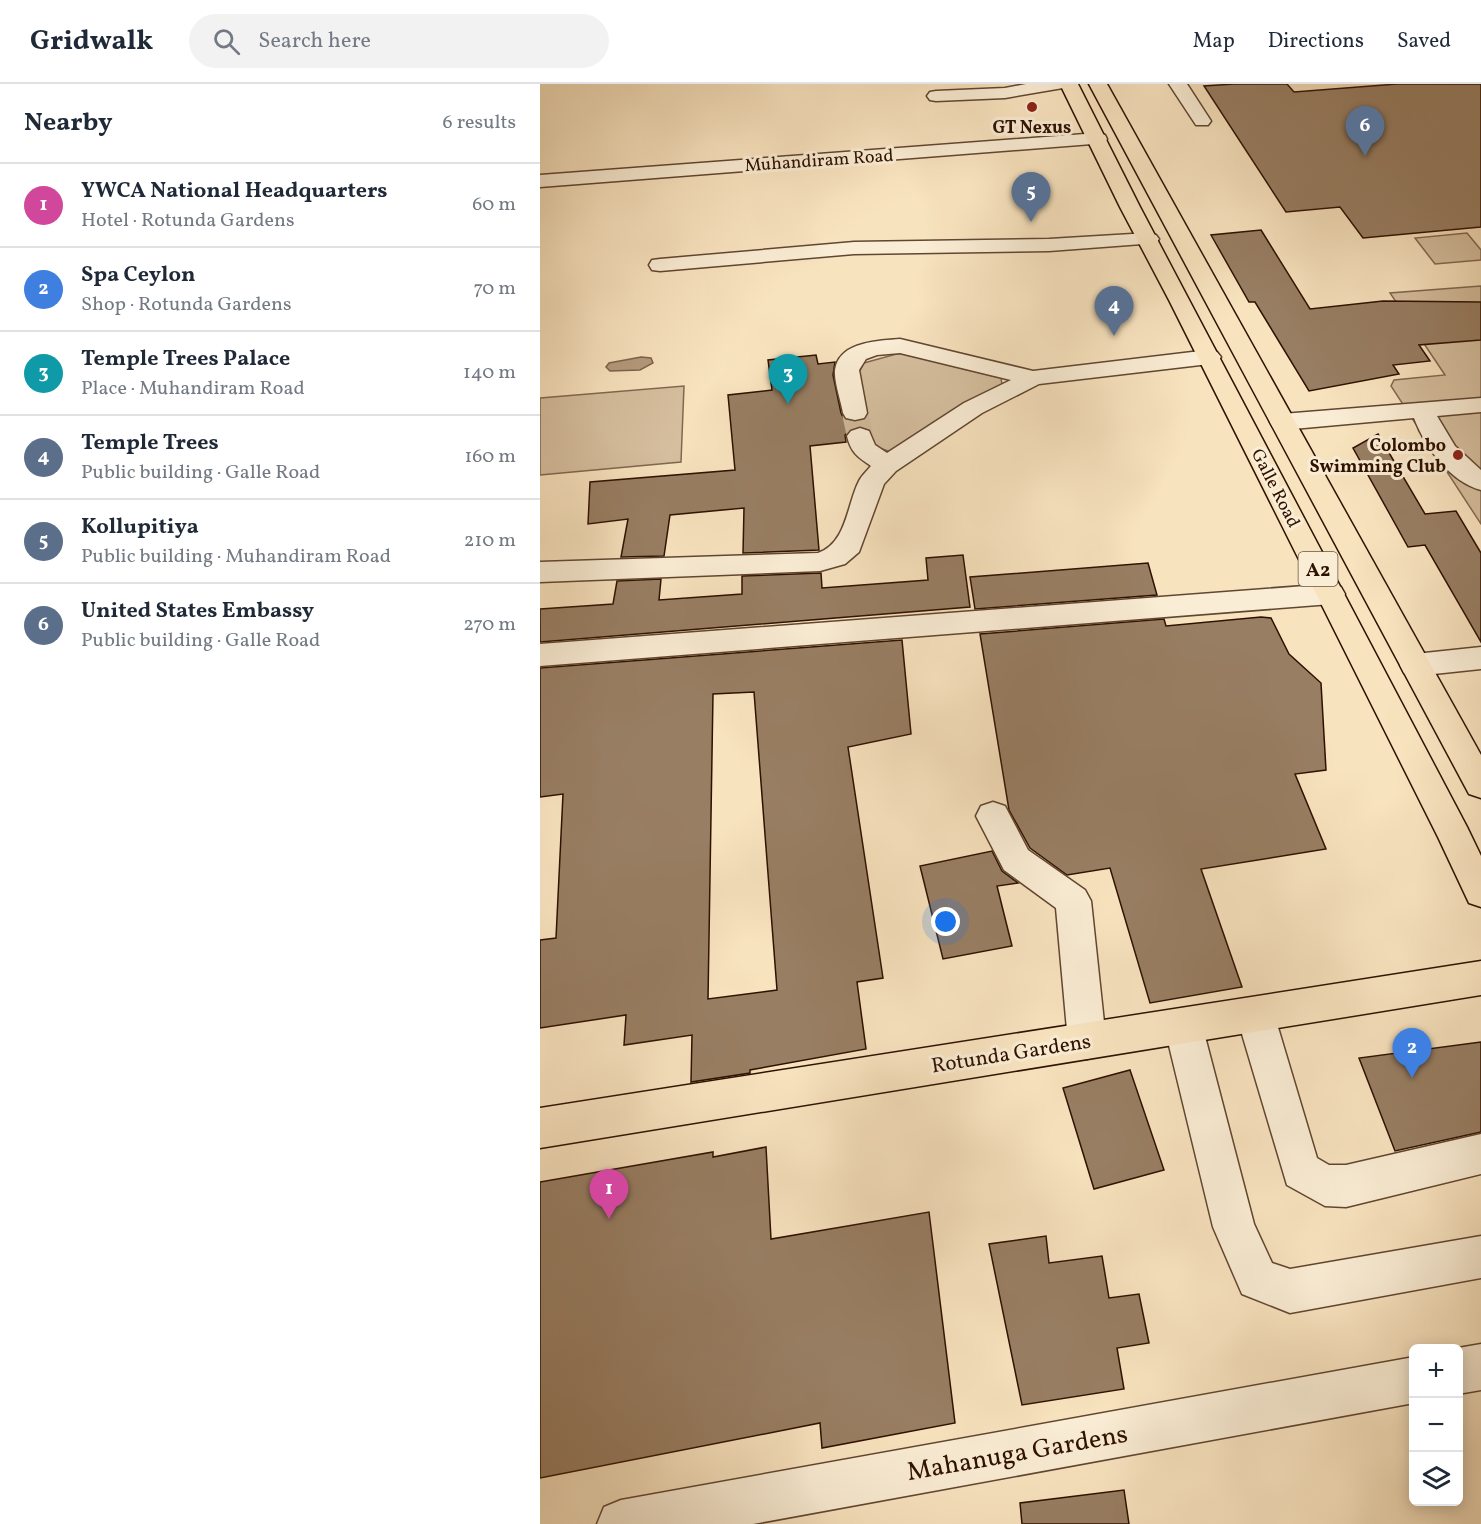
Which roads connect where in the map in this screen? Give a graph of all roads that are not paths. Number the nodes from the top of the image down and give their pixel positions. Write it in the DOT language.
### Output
graph roads {
  1 [pos="1057,84"];
  2 [pos="1069,84"];
  3 [pos="1098,84"];
  4 [pos="1178,84"];
  5 [pos="936,96"];
  6 [pos="1202,121"];
  7 [pos="1098,140"];
  8 [pos="540,181"];
  9 [pos="1182,237"];
  10 [pos="1149,239"];
  11 [pos="660,265"];
  12 [pos="1245,353"];
  13 [pos="1209,357"];
  14 [pos="1033,378"];
  15 [pos="1481,405"];
  16 [pos="1423,411"];
  17 [pos="1282,422"];
  18 [pos="887,465"];
  19 [pos="1481,482"];
  20 [pos="540,572"];
  21 [pos="1330,594"];
  22 [pos="540,655"];
  23 [pos="1481,658"];
  24 [pos="1415,665"];
  25 [pos="1481,785"];
  26 [pos="993,816"];
  27 [pos="1481,892"];
  28 [pos="1481,978"];
  29 [pos="1255,1014"];
  30 [pos="1183,1025"];
  31 [pos="1087,1041"];
  32 [pos="540,1128"];
  33 [pos="1481,1154"];
  34 [pos="1481,1257"];
  35 [pos="1481,1367"];
  36 [pos="1463,1370"];
  37 [pos="1409,1381"];
  38 [pos="621,1524"];
  1 -- 5 [label="street"];
  2 -- 7 [label="main road, Galle Road / A2"];
  3 -- 9 [label="main road, Galle Road / A2"];
  4 -- 6 [label="street"];
  7 -- 8 [label="street, Muhandiram Road"];
  7 -- 10 [label="main road, Galle Road / A2"];
  9 -- 10 [label="main road"];
  9 -- 12 [label="main road, Galle Road / A2"];
  10 -- 11 [label="street"];
  10 -- 13 [label="main road, Galle Road / A2"];
  12 -- 13 [label="main road"];
  12 -- 17 [label="main road, Galle Road / A2"];
  13 -- 14 [label="street"];
  13 -- 21 [label="main road, Galle Road / A2"];
  14 -- 18 [label="street"];
  14 -- 18 [label="street"];
  15 -- 16 [label="street"];
  16 -- 17 [label="street"];
  16 -- 19 [label="street"];
  17 -- 24 [label="main road, Galle Road / A2"];
  18 -- 20 [label="street"];
  21 -- 22 [label="street"];
  21 -- 27 [label="main road, Galle Road / A2"];
  23 -- 24 [label="street"];
  24 -- 25 [label="main road, Galle Road / A2"];
  26 -- 31 [label="street"];
  28 -- 29 [label="main road, Rotunda Gardens"];
  29 -- 30 [label="main road, Rotunda Gardens"];
  29 -- 33 [label="street"];
  30 -- 31 [label="main road, Rotunda Gardens"];
  30 -- 34 [label="street"];
  31 -- 32 [label="main road, Rotunda Gardens"];
  35 -- 36 [label="street"];
  37 -- 38 [label="street, Mahanuga Gardens"];
}
